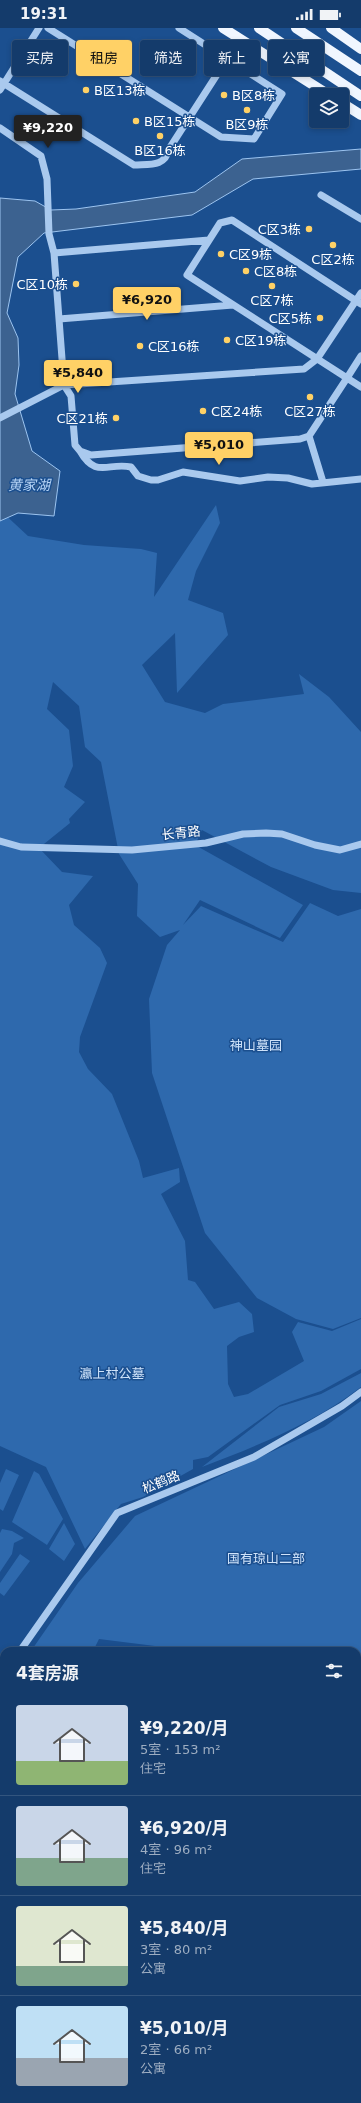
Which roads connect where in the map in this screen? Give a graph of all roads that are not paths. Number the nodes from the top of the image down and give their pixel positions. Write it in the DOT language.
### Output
graph roads {
  1 [pos="39,28"];
  2 [pos="48,28"];
  3 [pos="179,28"];
  4 [pos="223,28"];
  5 [pos="259,28"];
  6 [pos="296,28"];
  7 [pos="331,28"];
  8 [pos="204,44"];
  9 [pos="361,49"];
  10 [pos="361,71"];
  11 [pos="216,76"];
  12 [pos="254,76"];
  13 [pos="1,85"];
  14 [pos="318,88"];
  15 [pos="361,96"];
  16 [pos="349,107"];
  17 [pos="361,115"];
  18 [pos="189,117"];
  19 [pos="0,128"];
  20 [pos="321,195"];
  21 [pos="361,219"];
  22 [pos="209,240"];
  23 [pos="54,253"];
  24 [pos="361,293"];
  25 [pos="359,302"];
  26 [pos="233,305"];
  27 [pos="59,319"];
  28 [pos="361,356"];
  29 [pos="317,359"];
  30 [pos="346,378"];
  31 [pos="64,385"];
  32 [pos="361,387"];
  33 [pos="0,418"];
  34 [pos="309,436"];
  35 [pos="80,451"];
  36 [pos="361,479"];
  37 [pos="323,482"];
  38 [pos="0,841"];
  39 [pos="361,844"];
  40 [pos="361,1392"];
  41 [pos="23,1647"];
  1 -- 13 [label="street"];
  2 -- 18 [label="street"];
  3 -- 8 [label="street"];
  4 -- 14 [label="main road"];
  5 -- 15 [label="main road"];
  6 -- 10 [label="main road"];
  7 -- 9 [label="main road"];
  11 -- 18 [label="street"];
  12 -- 18 [label="street"];
  13 -- 18 [label="street"];
  16 -- 17 [label="main road"];
  19 -- 23 [label="street"];
  20 -- 21 [label="street"];
  22 -- 23 [label="street"];
  22 -- 25 [label="street"];
  22 -- 26 [label="street"];
  23 -- 27 [label="street"];
  24 -- 25 [label="street"];
  25 -- 29 [label="street"];
  26 -- 27 [label="street"];
  26 -- 29 [label="street"];
  27 -- 31 [label="street"];
  28 -- 30 [label="street"];
  29 -- 30 [label="street"];
  29 -- 31 [label="street"];
  30 -- 32 [label="street"];
  30 -- 34 [label="street"];
  31 -- 33 [label="street"];
  31 -- 35 [label="street"];
  34 -- 35 [label="street"];
  34 -- 37 [label="street"];
  35 -- 37 [label="street"];
  36 -- 37 [label="street"];
  38 -- 39 [label="street, 长青路"];
  40 -- 41 [label="street, 松鹤路"];
}
